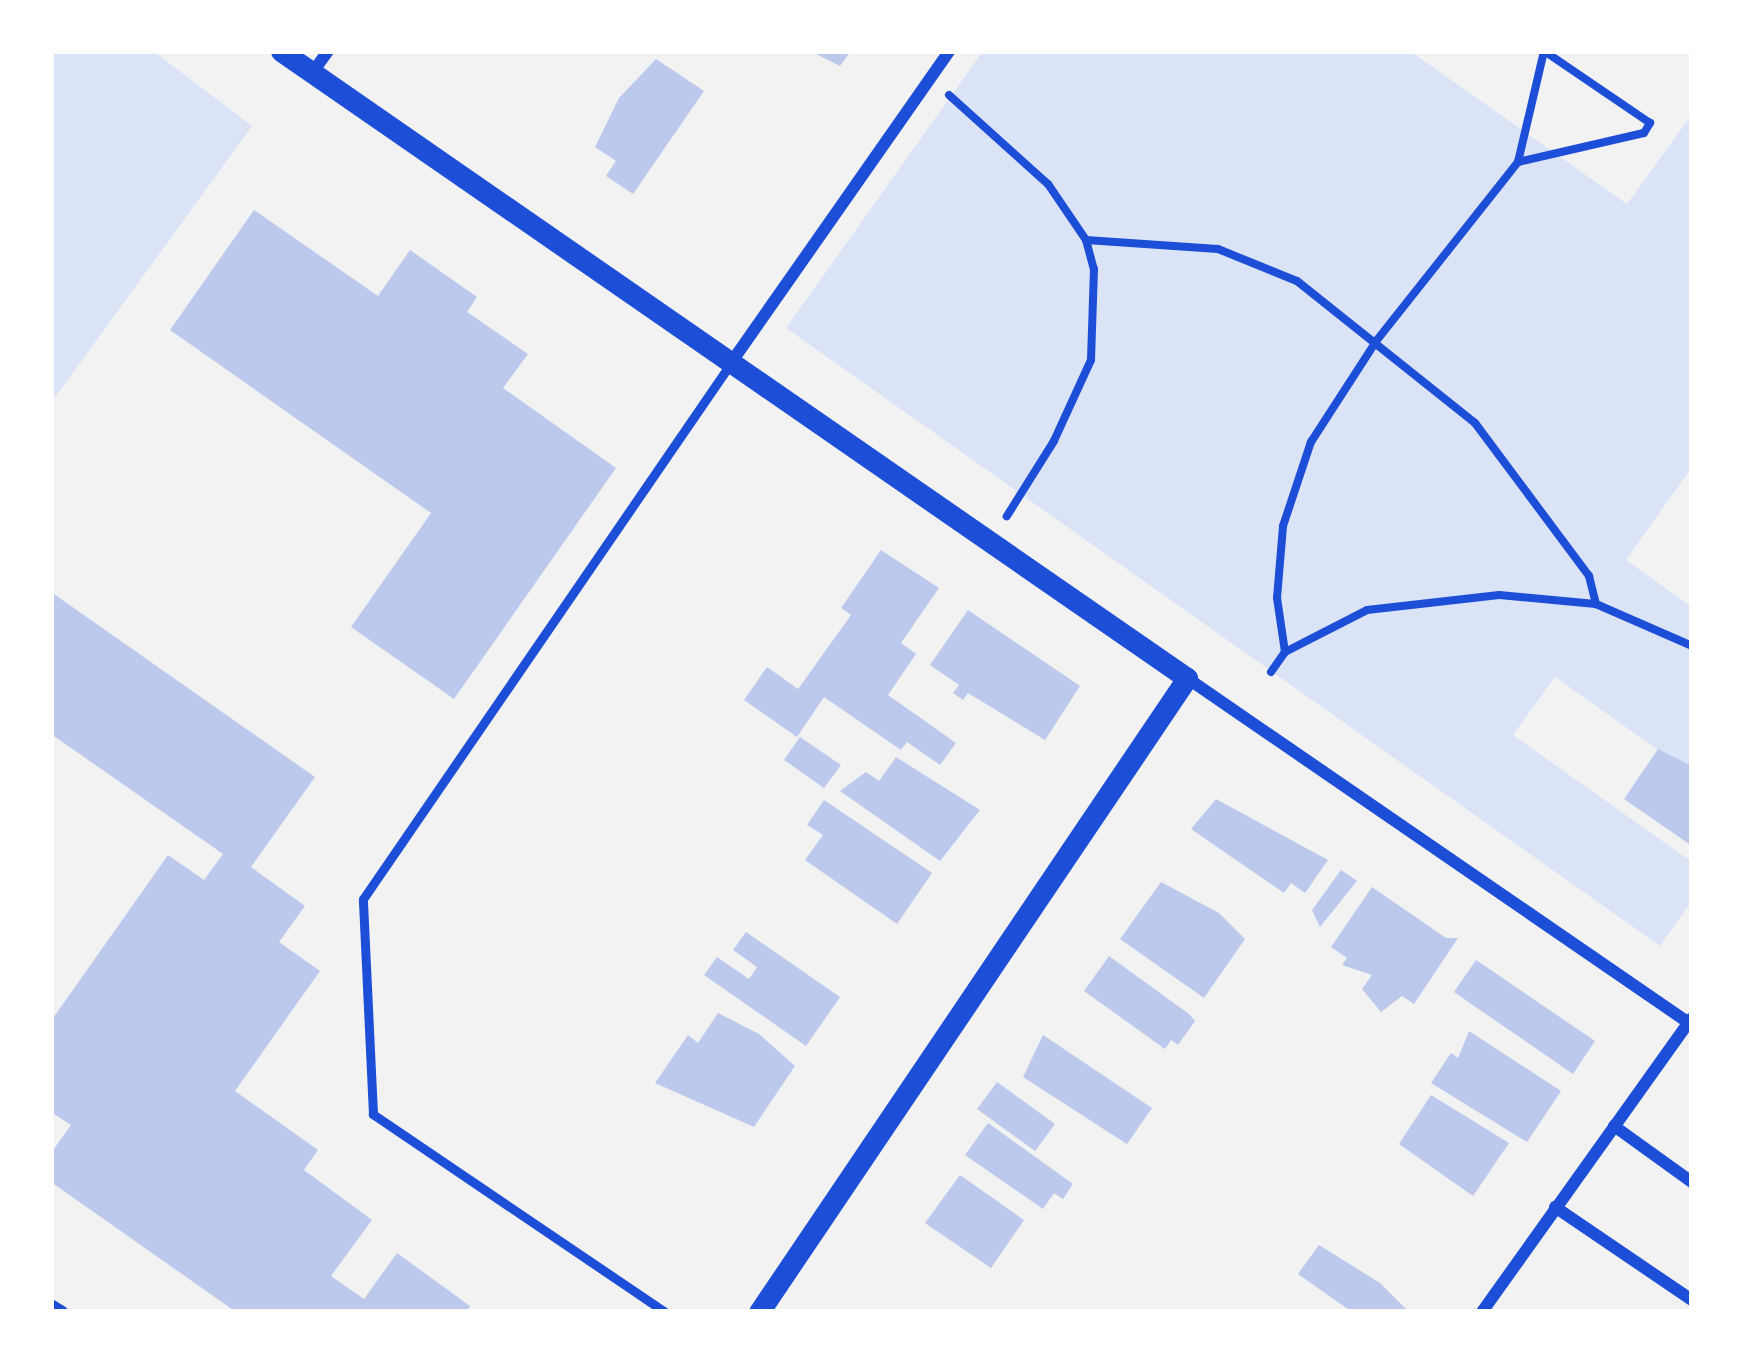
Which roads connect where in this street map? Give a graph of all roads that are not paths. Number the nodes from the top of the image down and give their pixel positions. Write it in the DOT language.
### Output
graph roads {
  1 [pos="281,51"];
  2 [pos="328,51"];
  3 [pos="949,51"];
  4 [pos="313,73"];
  5 [pos="733,360"];
  6 [pos="1187,678"];
  7 [pos="1690,1021"];
  8 [pos="1615,1126"];
  9 [pos="1692,1182"];
  10 [pos="1555,1207"];
  11 [pos="1692,1300"];
  12 [pos="51,1304"];
  13 [pos="62,1312"];
  14 [pos="665,1312"];
  15 [pos="759,1312"];
  16 [pos="1482,1312"];
  1 -- 4 [label="street"];
  2 -- 4 [label="street"];
  3 -- 5 [label="street"];
  4 -- 5 [label="street"];
  5 -- 6 [label="street"];
  5 -- 14 [label="lane"];
  6 -- 7 [label="street"];
  6 -- 15 [label="street"];
  7 -- 8 [label="street"];
  8 -- 9 [label="street"];
  8 -- 10 [label="street"];
  10 -- 11 [label="street"];
  10 -- 16 [label="street"];
  12 -- 13 [label="street"];
}
